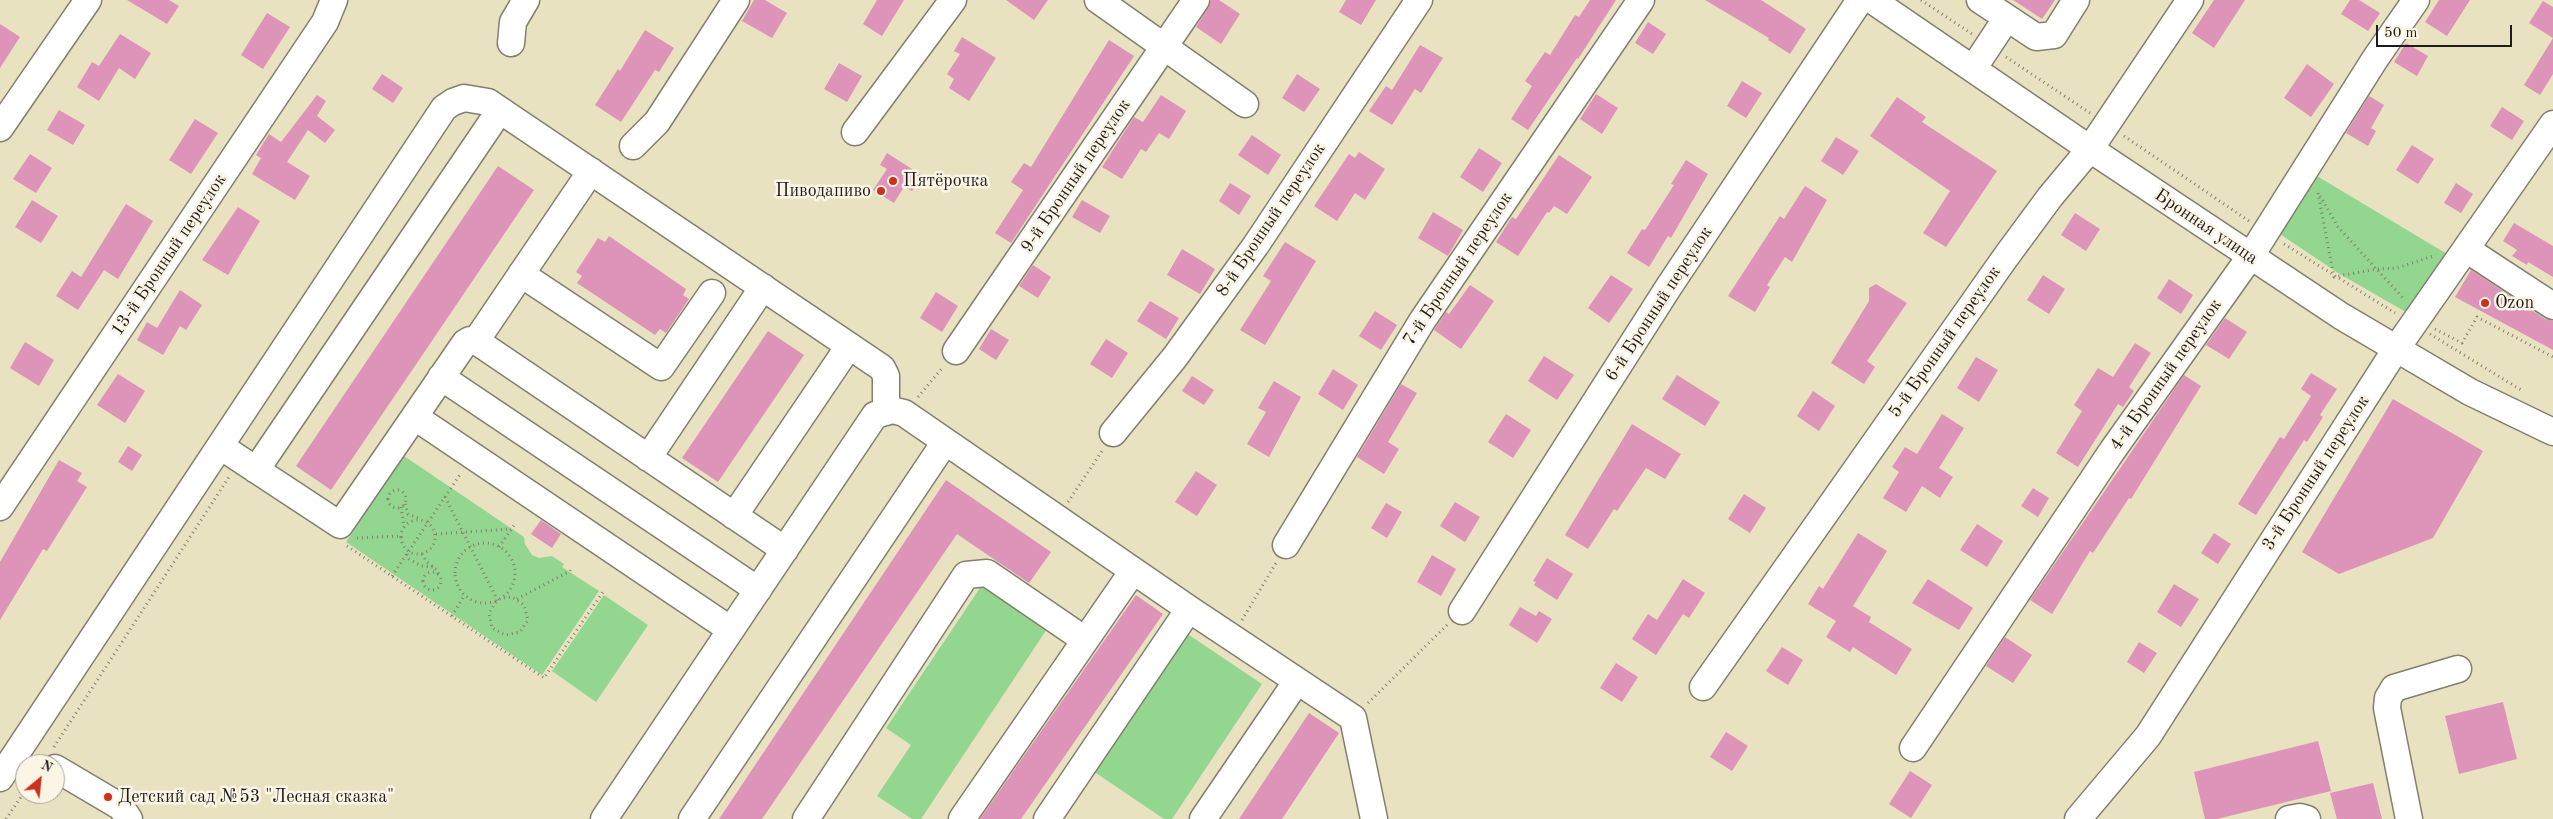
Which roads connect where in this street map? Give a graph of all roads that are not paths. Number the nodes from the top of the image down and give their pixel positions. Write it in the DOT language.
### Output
graph roads {
  1 [pos="88,0"];
  2 [pos="334,0"];
  3 [pos="526,0"];
  4 [pos="736,0"];
  5 [pos="952,0"];
  6 [pos="1098,0"];
  7 [pos="1196,0"];
  8 [pos="1419,0"];
  9 [pos="1640,0"];
  10 [pos="1860,0"];
  11 [pos="1872,0"];
  12 [pos="1980,0"];
  13 [pos="2076,0"];
  14 [pos="2190,0"];
  15 [pos="2416,0"];
  16 [pos="2006,19"];
  17 [pos="510,43"];
  18 [pos="1164,47"];
  19 [pos="1973,69"];
  20 [pos="1245,104"];
  21 [pos="500,110"];
  22 [pos="2553,124"];
  23 [pos="0,128"];
  24 [pos="855,132"];
  25 [pos="633,146"];
  26 [pos="2090,149"];
  27 [pos="591,171"];
  28 [pos="2466,248"];
  29 [pos="2250,257"];
  30 [pos="522,274"];
  31 [pos="763,287"];
  32 [pos="712,293"];
  33 [pos="2553,306"];
  34 [pos="476,341"];
  35 [pos="849,346"];
  36 [pos="2396,349"];
  37 [pos="956,351"];
  38 [pos="442,377"];
  39 [pos="895,412"];
  40 [pos="415,417"];
  41 [pos="2553,432"];
  42 [pos="1113,434"];
  43 [pos="945,442"];
  44 [pos="648,458"];
  45 [pos="239,459"];
  46 [pos="0,507"];
  47 [pos="734,516"];
  48 [pos="1286,545"];
  49 [pos="785,550"];
  50 [pos="1133,571"];
  51 [pos="758,590"];
  52 [pos="1189,609"];
  53 [pos="1462,611"];
  54 [pos="731,630"];
  55 [pos="1085,640"];
  56 [pos="2458,669"];
  57 [pos="1297,681"];
  58 [pos="1703,687"];
  59 [pos="1913,748"];
  60 [pos="20,750"];
  61 [pos="29,754"];
  62 [pos="65,773"];
  63 [pos="0,778"];
  64 [pos="129,819"];
  65 [pos="604,819"];
  66 [pos="692,819"];
  67 [pos="806,819"];
  68 [pos="962,819"];
  69 [pos="1047,819"];
  70 [pos="1203,819"];
  71 [pos="1374,819"];
  72 [pos="2078,819"];
  73 [pos="2289,819"];
  74 [pos="2307,819"];
  75 [pos="2408,819"];
  1 -- 23 [label="street"];
  2 -- 46 [label="street, 13-й Бронный переулок"];
  3 -- 17 [label="street"];
  4 -- 25 [label="street"];
  5 -- 24 [label="street"];
  6 -- 18 [label="street"];
  7 -- 18 [label="street, 9-й Бронный переулок"];
  8 -- 42 [label="street, 8-й Бронный переулок"];
  9 -- 48 [label="street, 7-й Бронный переулок"];
  10 -- 53 [label="street, 6-й Бронный переулок"];
  11 -- 19 [label="street, Бронная улица"];
  12 -- 16 [label="street"];
  13 -- 16 [label="street"];
  14 -- 26 [label="street, 5-й Бронный переулок"];
  15 -- 29 [label="street, 4-й Бронный переулок"];
  16 -- 19 [label="street"];
  18 -- 20 [label="street"];
  18 -- 37 [label="street, 9-й Бронный переулок"];
  19 -- 26 [label="street, Бронная улица"];
  21 -- 27 [label="street"];
  21 -- 45 [label="street"];
  21 -- 45 [label="street"];
  22 -- 28 [label="street, 3-й Бронный переулок"];
  26 -- 29 [label="street, Бронная улица"];
  26 -- 58 [label="street, 5-й Бронный переулок"];
  27 -- 30 [label="street"];
  27 -- 31 [label="street"];
  28 -- 33 [label="street"];
  28 -- 36 [label="street, 3-й Бронный переулок"];
  29 -- 36 [label="street, Бронная улица"];
  29 -- 59 [label="street, 4-й Бронный переулок"];
  30 -- 32 [label="street"];
  30 -- 34 [label="street"];
  31 -- 35 [label="street"];
  31 -- 44 [label="street"];
  34 -- 38 [label="street"];
  34 -- 44 [label="street"];
  35 -- 39 [label="street"];
  35 -- 47 [label="street"];
  36 -- 41 [label="street, Бронная улица"];
  36 -- 72 [label="street, 3-й Бронный переулок"];
  38 -- 40 [label="street"];
  38 -- 51 [label="street"];
  39 -- 43 [label="street"];
  39 -- 49 [label="street"];
  40 -- 45 [label="street"];
  40 -- 54 [label="street"];
  43 -- 50 [label="street"];
  43 -- 66 [label="street"];
  44 -- 47 [label="street"];
  45 -- 60 [label="street"];
  47 -- 49 [label="street"];
  49 -- 51 [label="street"];
  50 -- 52 [label="street"];
  50 -- 55 [label="street"];
  51 -- 54 [label="street"];
  52 -- 57 [label="street"];
  52 -- 69 [label="street"];
  54 -- 65 [label="street"];
  55 -- 67 [label="street"];
  55 -- 68 [label="street"];
  56 -- 75 [label="street"];
  57 -- 70 [label="street"];
  57 -- 71 [label="street"];
  60 -- 61 [label="street"];
  60 -- 63 [label="street"];
  62 -- 64 [label="street"];
  73 -- 74 [label="street"];
}
